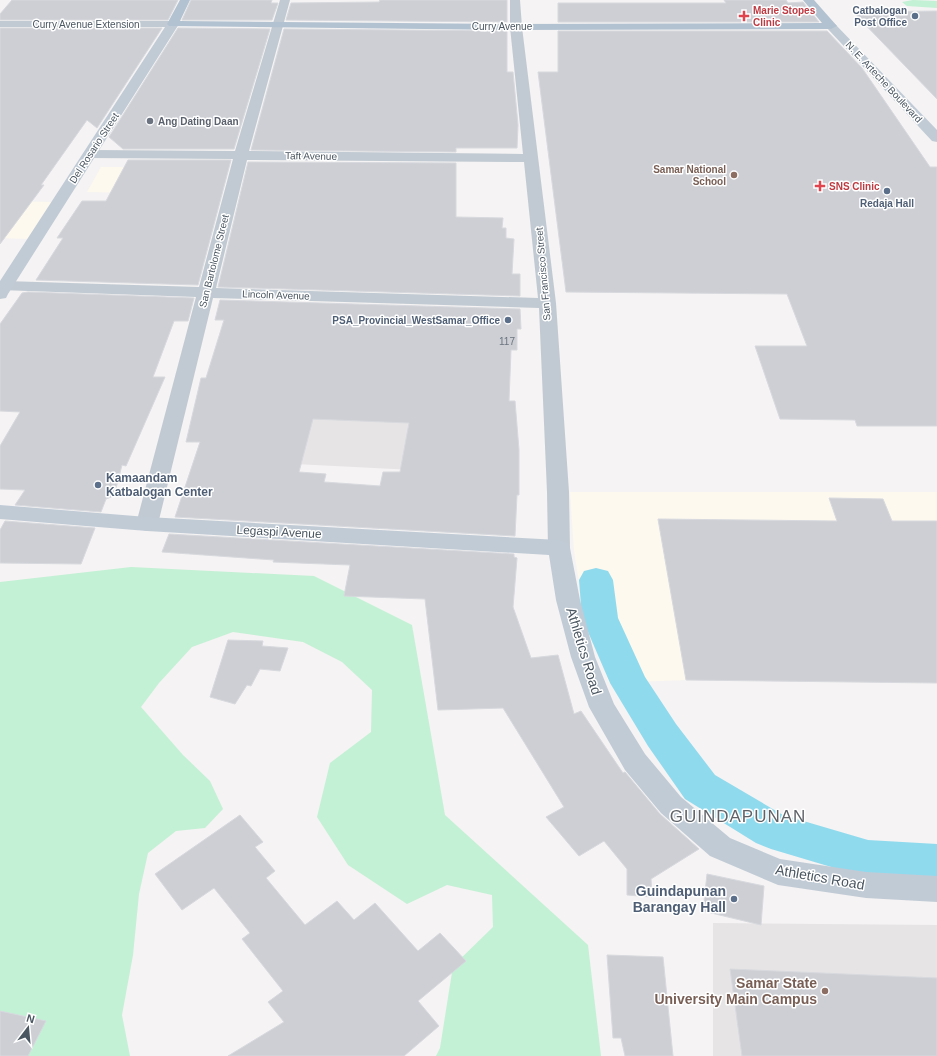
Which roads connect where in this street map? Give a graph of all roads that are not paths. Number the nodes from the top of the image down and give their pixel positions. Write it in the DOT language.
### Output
graph roads {
  1 [pos="185,0"];
  2 [pos="285,0"];
  3 [pos="515,0"];
  4 [pos="808,0"];
  5 [pos="0,24"];
  6 [pos="173,24"];
  7 [pos="279,25"];
  8 [pos="516,26"];
  9 [pos="831,26"];
  10 [pos="937,138"];
  11 [pos="90,154"];
  12 [pos="241,155"];
  13 [pos="532,158"];
  14 [pos="3,290"];
  15 [pos="207,293"];
  16 [pos="547,303"];
  17 [pos="0,512"];
  18 [pos="147,524"];
  19 [pos="559,548"];
  20 [pos="937,890"];
  1 -- 6 [label="main road, Del Rosario Street"];
  2 -- 7 [label="street, San Bartolome Street"];
  3 -- 8 [label="street, San Francisco Street"];
  4 -- 9 [label="main road"];
  5 -- 6 [label="street, Curry Avenue Extension"];
  6 -- 7 [label="main road, Curry Avenue"];
  6 -- 11 [label="street, Del Rosario Street"];
  7 -- 8 [label="main road, Curry Avenue"];
  7 -- 12 [label="street, San Bartolome Street"];
  8 -- 9 [label="main road, Curry Avenue"];
  8 -- 13 [label="street, San Francisco Street"];
  9 -- 10 [label="street, N. E. Arteche Boulevard"];
  11 -- 12 [label="street, Taft Avenue"];
  11 -- 14 [label="street, Del Rosario Street"];
  12 -- 13 [label="street, Taft Avenue"];
  12 -- 15 [label="street, San Bartolome Street"];
  13 -- 16 [label="street, San Francisco Street"];
  14 -- 15 [label="street, Lincoln Avenue"];
  15 -- 16 [label="street, Lincoln Avenue"];
  15 -- 18 [label="street, San Bartolome Street"];
  16 -- 19 [label="street, San Francisco Street"];
  17 -- 18 [label="street, Legaspi Avenue"];
  18 -- 19 [label="street, Legaspi Avenue"];
  19 -- 20 [label="street, Athletics Road"];
}
